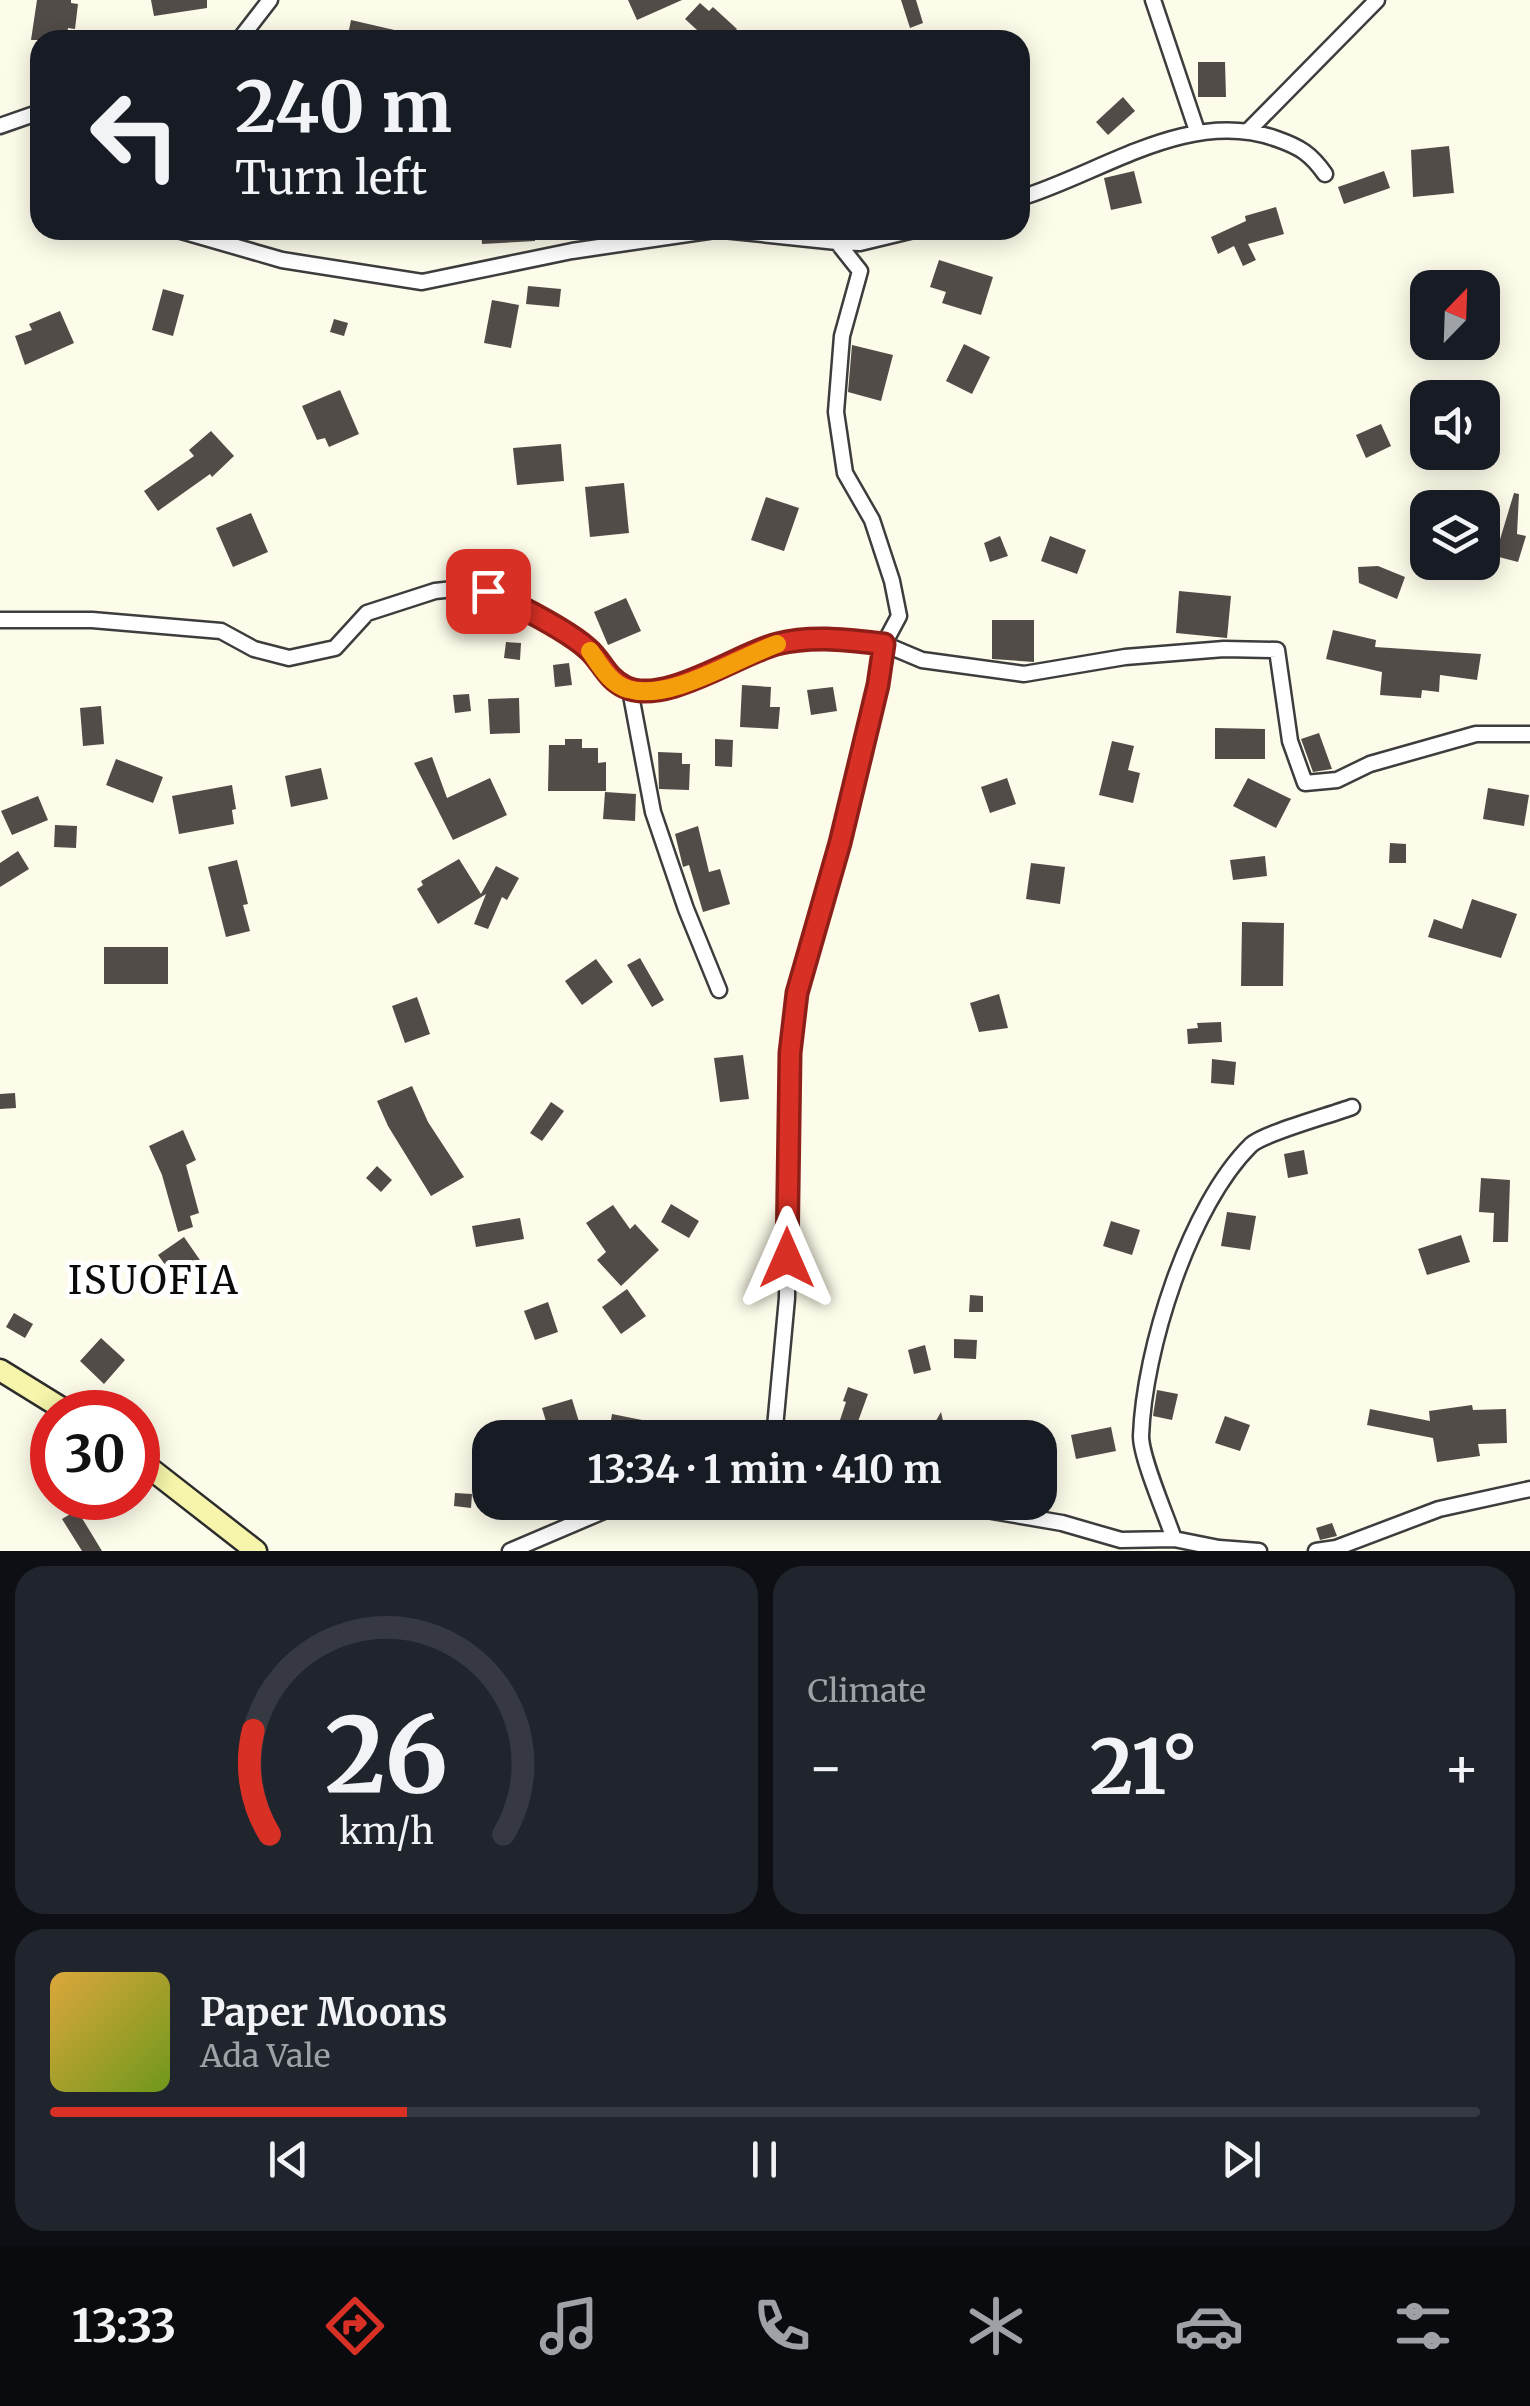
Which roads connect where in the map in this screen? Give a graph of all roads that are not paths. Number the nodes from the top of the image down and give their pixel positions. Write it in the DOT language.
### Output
graph roads {
  1 [pos="270,0"];
  2 [pos="1153,0"];
  3 [pos="1377,0"];
  4 [pos="247,30"];
  5 [pos="30,116"];
  6 [pos="0,126"];
  7 [pos="1250,130"];
  8 [pos="1197,132"];
  9 [pos="1325,174"];
  10 [pos="1030,194"];
  11 [pos="213,240"];
  12 [pos="652,240"];
  13 [pos="817,240"];
  14 [pos="875,240"];
  15 [pos="837,242"];
  16 [pos="0,620"];
  17 [pos="884,644"];
  18 [pos="630,690"];
  19 [pos="1530,734"];
  20 [pos="719,990"];
  21 [pos="1352,1107"];
  22 [pos="0,1370"];
  23 [pos="32,1390"];
  24 [pos="776,1420"];
  25 [pos="160,1476"];
  26 [pos="1530,1489"];
  27 [pos="583,1520"];
  28 [pos="1044,1520"];
  29 [pos="1174,1539"];
  30 [pos="1219,1550"];
  31 [pos="256,1551"];
  32 [pos="510,1551"];
  33 [pos="1259,1551"];
  34 [pos="1316,1551"];
  1 -- 4 [label="street"];
  2 -- 8 [label="street"];
  3 -- 7 [label="street"];
  5 -- 6 [label="street"];
  7 -- 8 [label="street"];
  7 -- 9 [label="street"];
  8 -- 10 [label="street"];
  11 -- 12 [label="street"];
  13 -- 15 [label="street"];
  14 -- 15 [label="street"];
  15 -- 17 [label="street"];
  16 -- 18 [label="street"];
  17 -- 18 [label="street"];
  17 -- 19 [label="street"];
  17 -- 24 [label="street"];
  18 -- 20 [label="street"];
  21 -- 29 [label="street"];
  22 -- 23 [label="main road"];
  25 -- 31 [label="main road"];
  26 -- 34 [label="street"];
  27 -- 32 [label="street"];
  28 -- 29 [label="street"];
  29 -- 30 [label="street"];
  30 -- 33 [label="street"];
}
